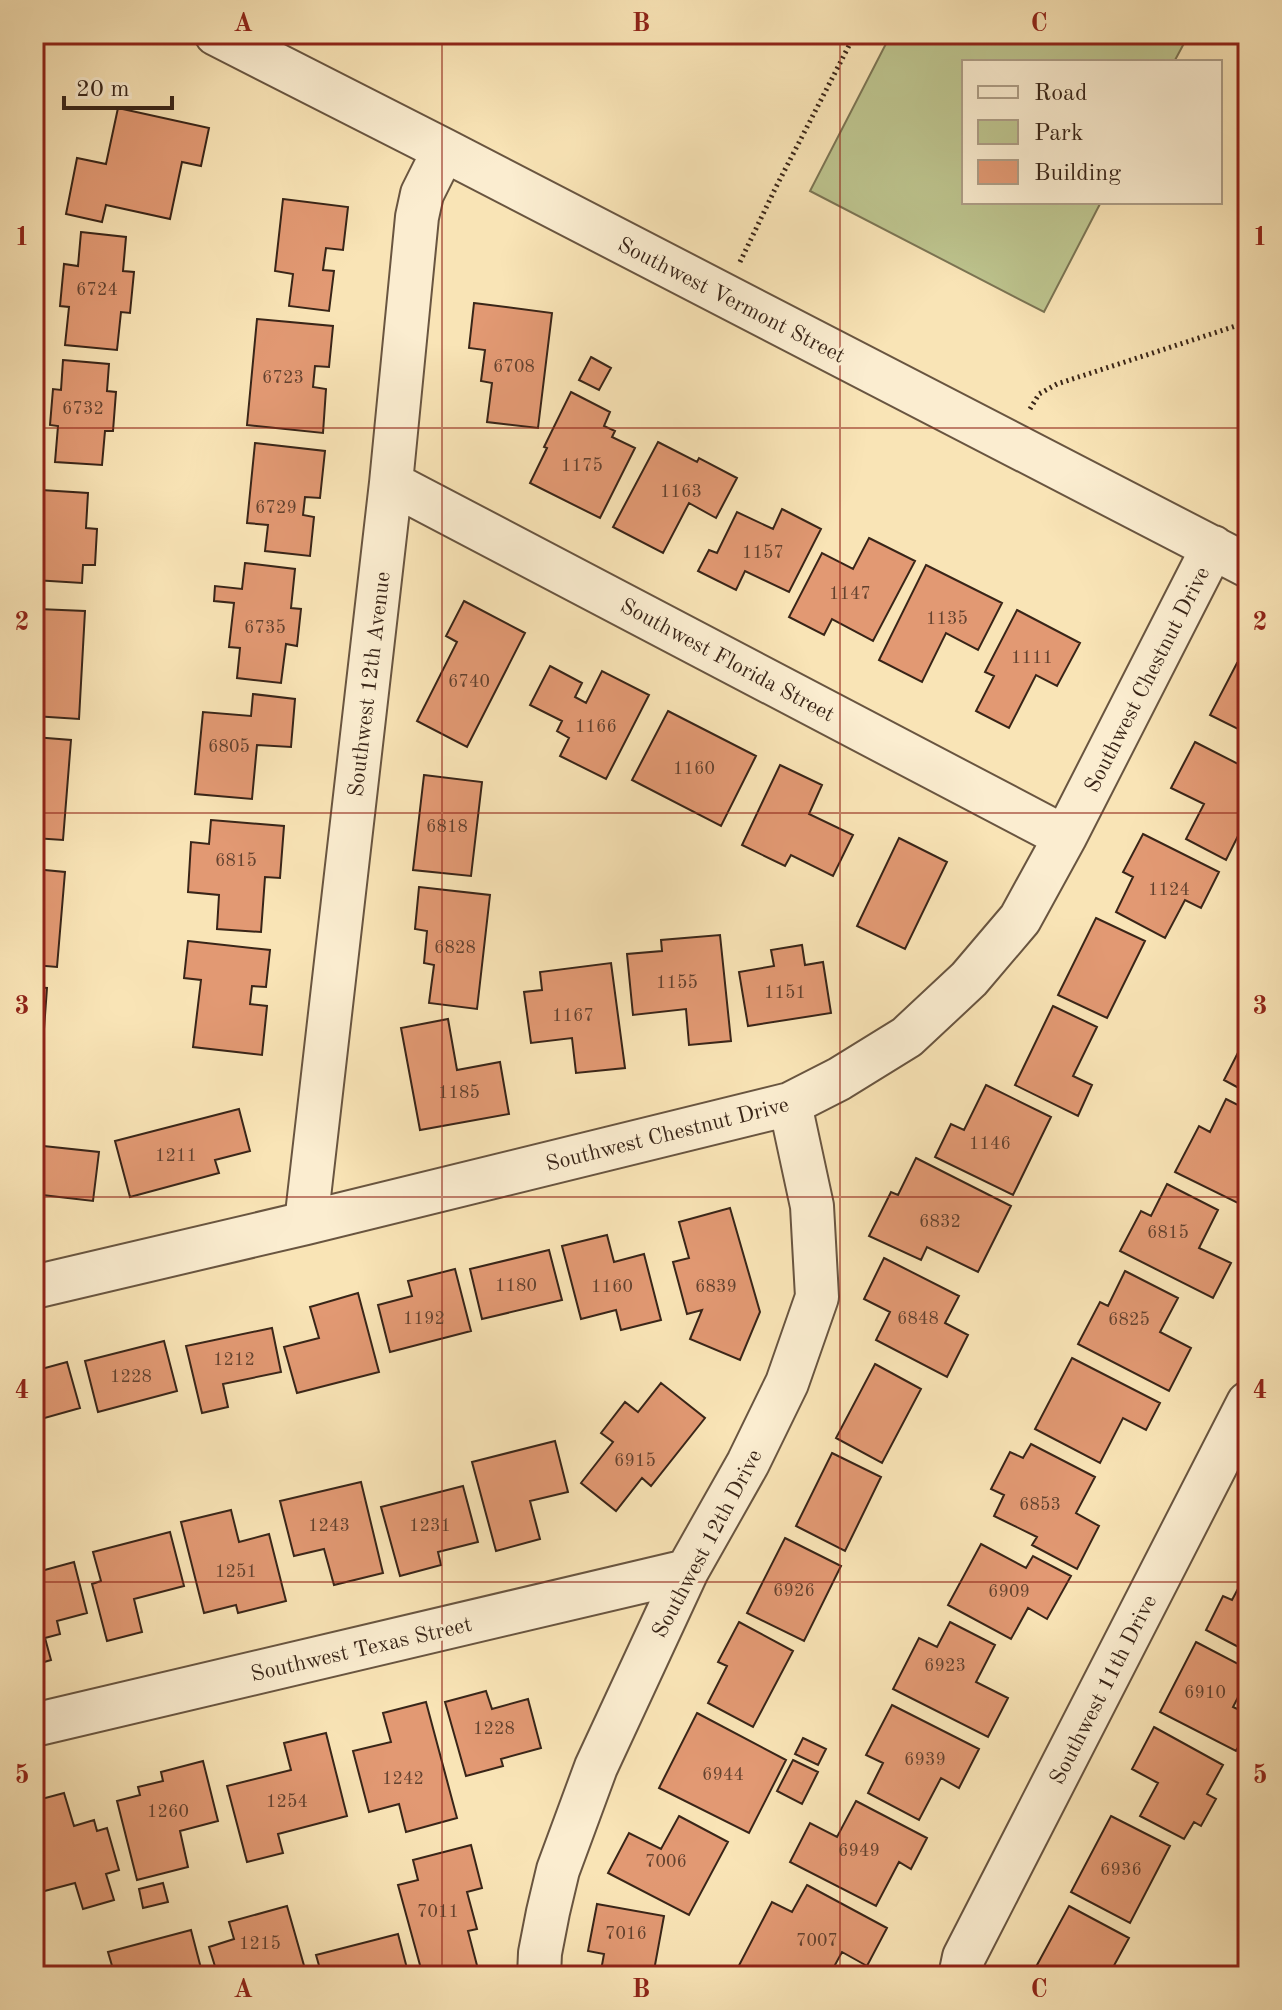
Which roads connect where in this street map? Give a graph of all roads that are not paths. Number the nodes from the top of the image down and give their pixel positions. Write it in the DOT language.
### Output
graph roads {
  1 [pos="216,34"];
  2 [pos="444,150"];
  3 [pos="391,483"];
  4 [pos="1230,557"];
  5 [pos="1065,837"];
  6 [pos="790,1104"];
  7 [pos="306,1223"];
  8 [pos="34,1287"];
  9 [pos="1248,1403"];
  10 [pos="687,1571"];
  11 [pos="34,1725"];
  12 [pos="539,1976"];
  13 [pos="960,1976"];
  1 -- 2 [label="street, Southwest Vermont Street"];
  2 -- 3 [label="street, Southwest 12th Avenue"];
  2 -- 4 [label="street, Southwest Vermont Street"];
  3 -- 5 [label="street, Southwest Florida Street"];
  3 -- 7 [label="street, Southwest 12th Avenue"];
  4 -- 5 [label="street, Southwest Chestnut Drive"];
  5 -- 6 [label="street, Southwest Chestnut Drive"];
  6 -- 7 [label="street, Southwest Chestnut Drive"];
  6 -- 10 [label="street, Southwest 12th Drive"];
  7 -- 8 [label="street, Southwest Chestnut Drive"];
  9 -- 13 [label="street, Southwest 11th Drive"];
  10 -- 11 [label="street, Southwest Texas Street"];
  10 -- 12 [label="street, Southwest 12th Drive"];
}
